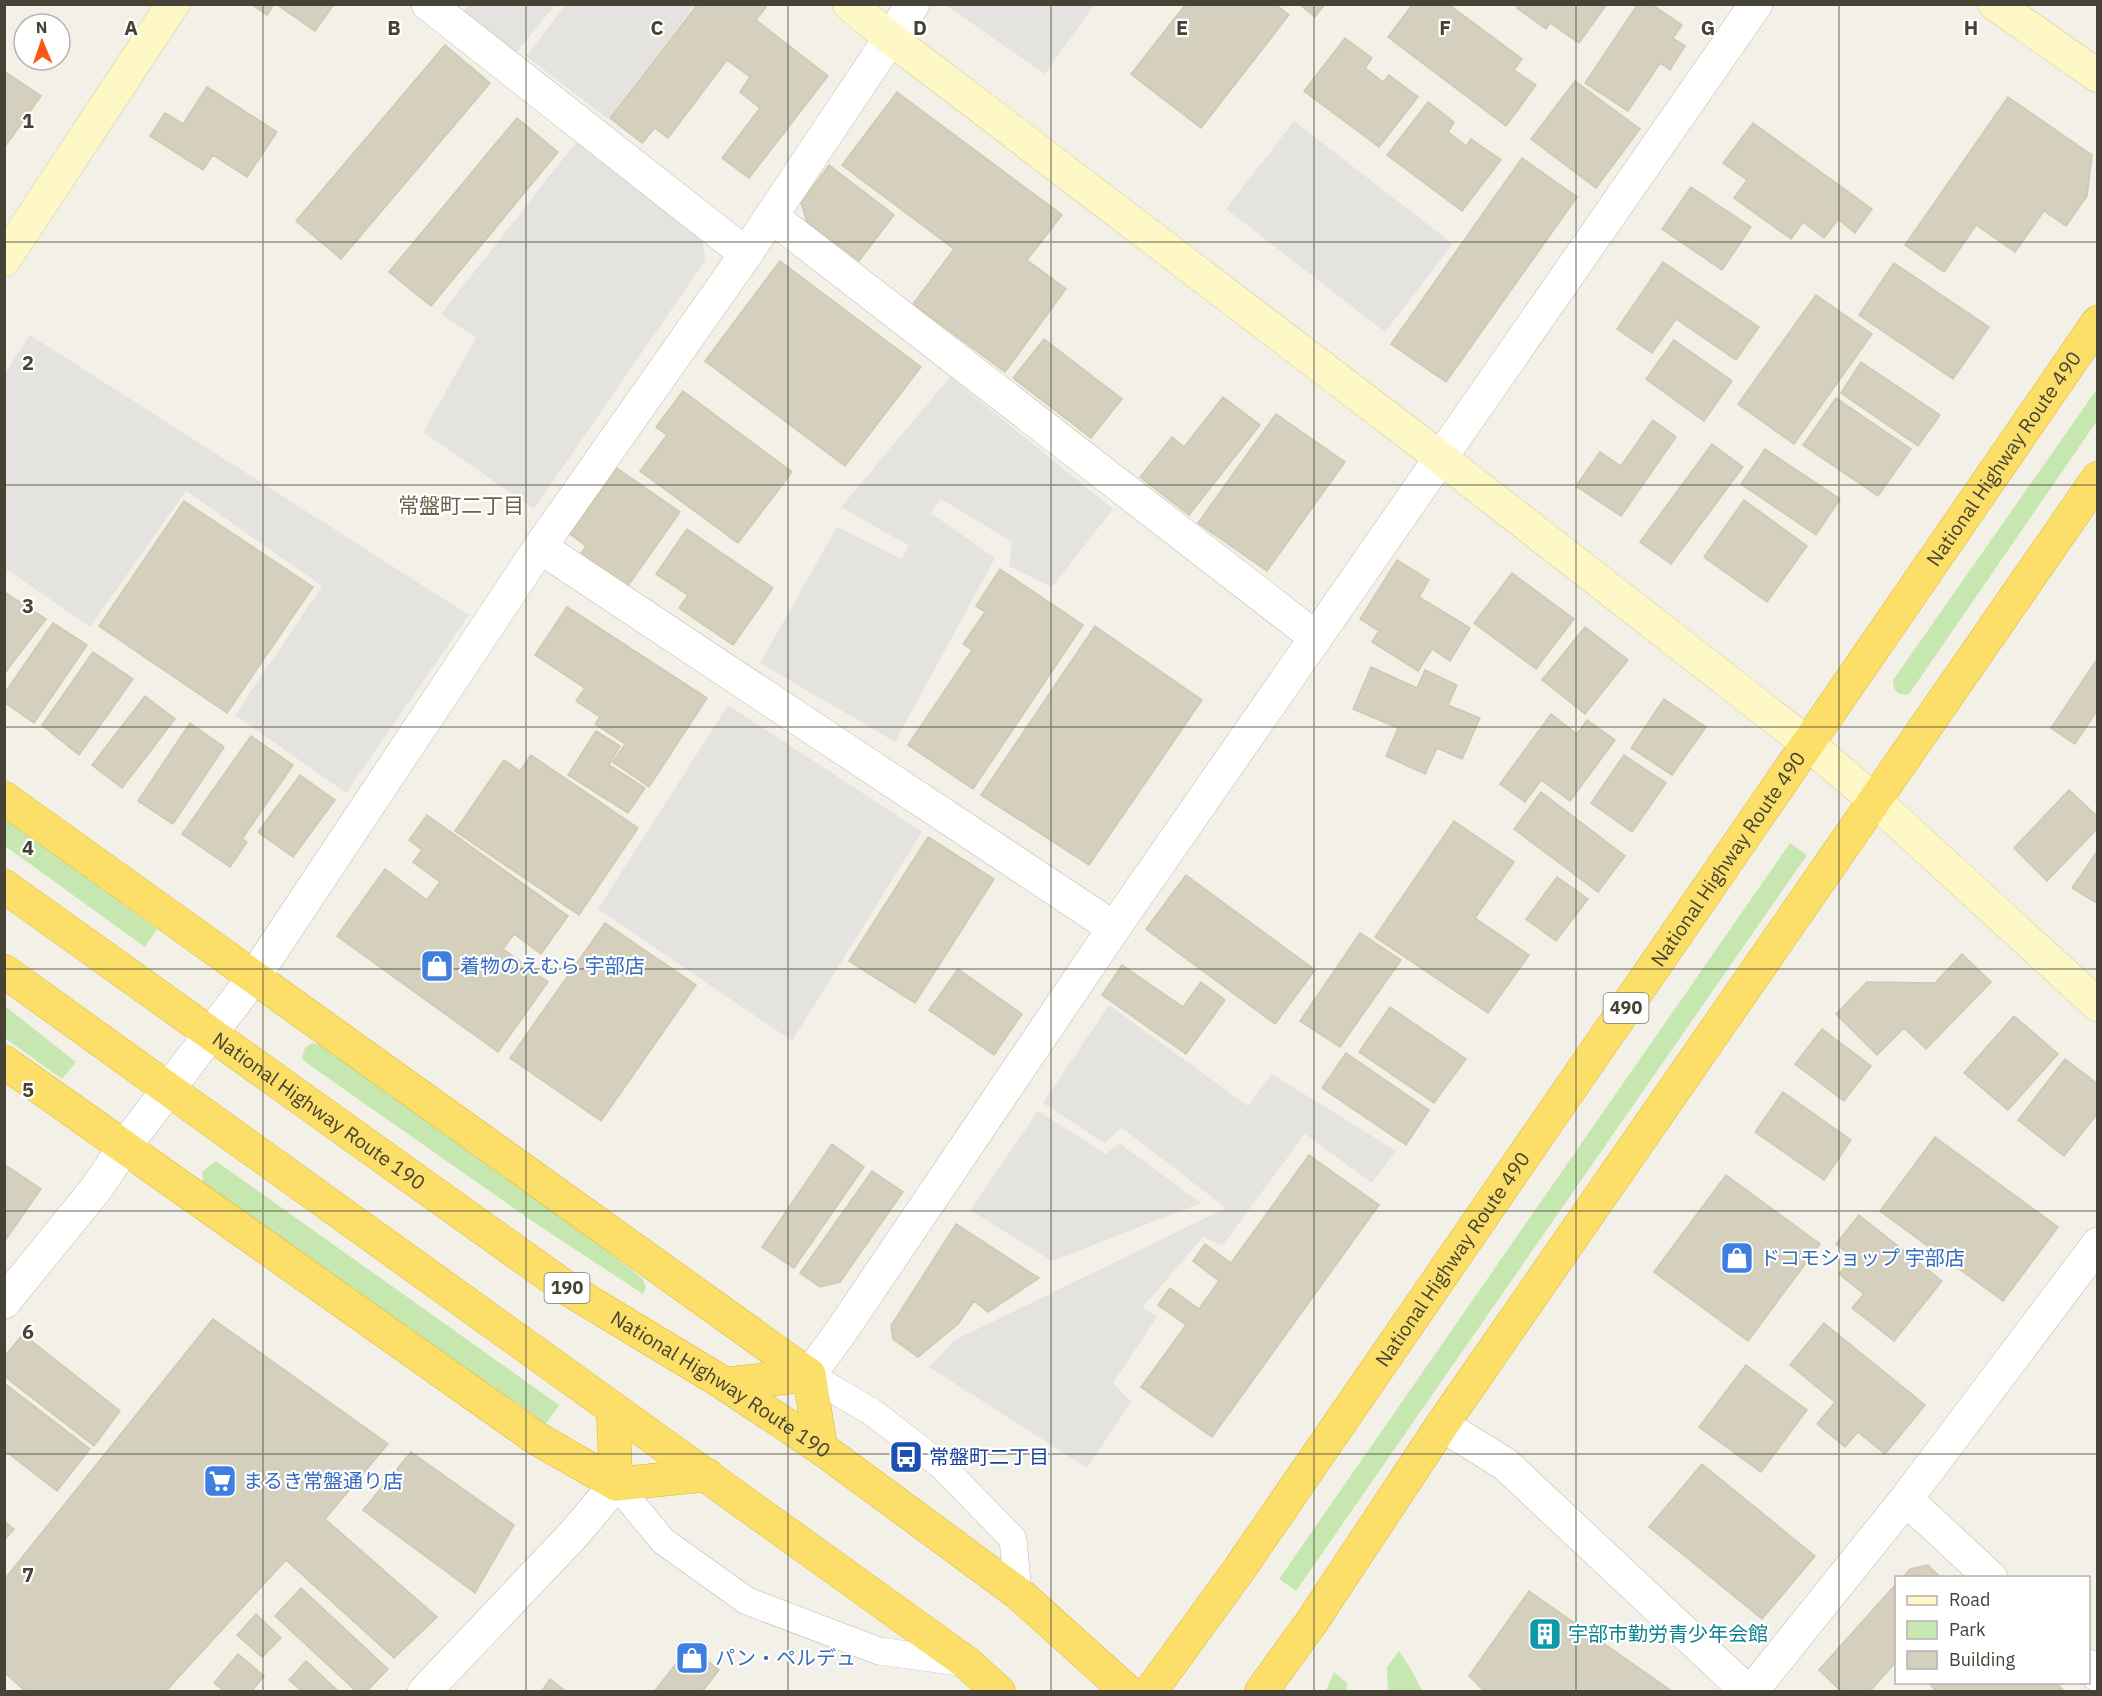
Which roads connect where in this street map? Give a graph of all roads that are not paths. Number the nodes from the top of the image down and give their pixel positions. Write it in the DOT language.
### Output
graph roads {
  1 [pos="173,4"];
  2 [pos="428,4"];
  3 [pos="849,4"];
  4 [pos="913,4"];
  5 [pos="1756,4"];
  6 [pos="1995,4"];
  7 [pos="890,38"];
  8 [pos="2097,76"];
  9 [pos="771,216"];
  10 [pos="746,254"];
  11 [pos="4,260"];
  12 [pos="2097,322"];
  13 [pos="1441,458"];
  14 [pos="2097,478"];
  15 [pos="540,547"];
  16 [pos="1315,637"];
  17 [pos="1807,743"];
  18 [pos="4,798"];
  19 [pos="1874,800"];
  20 [pos="4,886"];
  21 [pos="1114,928"];
  22 [pos="4,971"];
  23 [pos="254,977"];
  24 [pos="2097,1005"];
  25 [pos="211,1034"];
  26 [pos="4,1062"];
  27 [pos="169,1089"];
  28 [pos="125,1146"];
  29 [pos="2097,1244"];
  30 [pos="4,1302"];
  31 [pos="809,1374"];
  32 [pos="725,1384"];
  33 [pos="613,1409"];
  34 [pos="1442,1425"];
  35 [pos="821,1448"];
  36 [pos="707,1475"];
  37 [pos="616,1484"];
  38 [pos="1906,1499"];
  39 [pos="1989,1576"];
  40 [pos="1018,1593"];
  41 [pos="967,1663"];
  42 [pos="424,1692"];
  43 [pos="999,1692"];
  44 [pos="1128,1692"];
  45 [pos="1150,1692"];
  46 [pos="1261,1692"];
  47 [pos="1750,1692"];
  1 -- 11 [label="street"];
  2 -- 10 [label="street"];
  3 -- 7 [label="street"];
  4 -- 7 [label="street"];
  5 -- 13 [label="street"];
  6 -- 8 [label="street"];
  7 -- 9 [label="street"];
  7 -- 13 [label="street"];
  9 -- 10 [label="street"];
  9 -- 16 [label="street"];
  10 -- 15 [label="street"];
  12 -- 17 [label="highway, National Highway Route 490 / 490"];
  13 -- 16 [label="street"];
  13 -- 17 [label="street"];
  14 -- 19 [label="highway"];
  15 -- 21 [label="street"];
  15 -- 23 [label="street"];
  16 -- 21 [label="street"];
  17 -- 19 [label="street"];
  17 -- 45 [label="highway, National Highway Route 490 / 490"];
  18 -- 23 [label="highway"];
  19 -- 24 [label="street"];
  19 -- 34 [label="highway"];
  20 -- 25 [label="highway, National Highway Route 190 / 190"];
  21 -- 31 [label="street"];
  22 -- 27 [label="highway"];
  23 -- 25 [label="street"];
  23 -- 31 [label="highway"];
  25 -- 27 [label="street"];
  25 -- 32 [label="highway, National Highway Route 190 / 190"];
  26 -- 28 [label="highway"];
  27 -- 28 [label="street"];
  27 -- 33 [label="highway"];
  28 -- 30 [label="street"];
  28 -- 37 [label="highway"];
  29 -- 38 [label="street"];
  31 -- 32 [label="highway"];
  31 -- 35 [label="highway"];
  31 -- 40 [label="lane"];
  32 -- 35 [label="highway, National Highway Route 190 / 190"];
  33 -- 36 [label="highway"];
  33 -- 37 [label="highway"];
  34 -- 46 [label="highway"];
  34 -- 47 [label="street"];
  35 -- 40 [label="highway, National Highway Route 190 / 190"];
  36 -- 37 [label="highway"];
  36 -- 41 [label="highway"];
  37 -- 41 [label="lane"];
  37 -- 42 [label="street"];
  38 -- 39 [label="street"];
  38 -- 47 [label="street"];
  40 -- 44 [label="highway, National Highway Route 190 / 190"];
  41 -- 43 [label="highway"];
}
